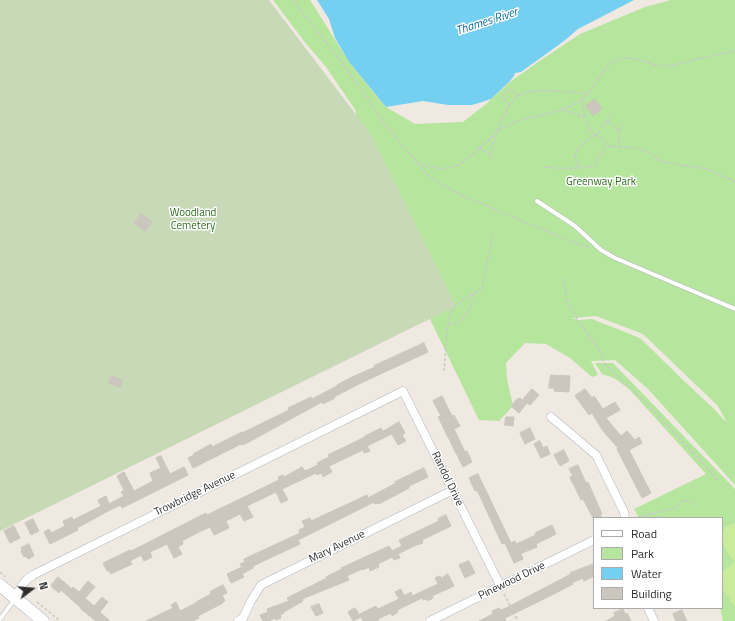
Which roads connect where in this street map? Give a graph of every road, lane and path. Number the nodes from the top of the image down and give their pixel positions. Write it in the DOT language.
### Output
graph roads {
  1 [pos="293,0"];
  2 [pos="735,50"];
  3 [pos="588,94"];
  4 [pos="518,96"];
  5 [pos="583,98"];
  6 [pos="510,105"];
  7 [pos="563,110"];
  8 [pos="611,115"];
  9 [pos="584,117"];
  10 [pos="607,121"];
  11 [pos="623,124"];
  12 [pos="619,130"];
  13 [pos="498,132"];
  14 [pos="595,136"];
  15 [pos="606,146"];
  16 [pos="619,146"];
  17 [pos="478,148"];
  18 [pos="490,154"];
  19 [pos="491,158"];
  20 [pos="417,163"];
  21 [pos="544,167"];
  22 [pos="579,168"];
  23 [pos="735,182"];
  24 [pos="537,201"];
  25 [pos="493,233"];
  26 [pos="601,250"];
  27 [pos="563,279"];
  28 [pos="474,292"];
  29 [pos="735,309"];
  30 [pos="449,324"];
  31 [pos="444,371"];
  32 [pos="384,400"];
  33 [pos="551,417"];
  34 [pos="719,482"];
  35 [pos="453,490"];
  36 [pos="695,506"];
  37 [pos="625,517"];
  38 [pos="638,517"];
  39 [pos="593,540"];
  40 [pos="0,585"];
  41 [pos="501,586"];
  42 [pos="15,598"];
  43 [pos="34,600"];
  44 [pos="648,609"];
  45 [pos="0,619"];
  46 [pos="242,620"];
  47 [pos="43,621"];
  48 [pos="60,621"];
  49 [pos="430,621"];
  50 [pos="518,621"];
  51 [pos="654,621"];
  1 -- 20 [label="path"];
  2 -- 3 [label="path"];
  3 -- 4 [label="path"];
  3 -- 5 [label="path"];
  4 -- 6 [label="path"];
  4 -- 6 [label="path"];
  5 -- 7 [label="path"];
  5 -- 9 [label="path"];
  6 -- 13 [label="path"];
  7 -- 9 [label="path"];
  7 -- 13 [label="path"];
  8 -- 10 [label="path"];
  9 -- 14 [label="path"];
  10 -- 12 [label="path"];
  10 -- 14 [label="path"];
  11 -- 12 [label="path"];
  12 -- 16 [label="path"];
  13 -- 17 [label="path"];
  13 -- 18 [label="path"];
  14 -- 15 [label="path"];
  14 -- 22 [label="path"];
  15 -- 16 [label="path"];
  15 -- 22 [label="path"];
  16 -- 23 [label="path"];
  17 -- 18 [label="path"];
  17 -- 20 [label="path"];
  18 -- 19 [label="path"];
  20 -- 26 [label="path"];
  21 -- 22 [label="path"];
  24 -- 26 [label="lane"];
  25 -- 28 [label="path"];
  26 -- 29 [label="lane"];
  27 -- 34 [label="path"];
  28 -- 30 [label="path"];
  28 -- 30 [label="path"];
  30 -- 31 [label="path"];
  32 -- 35 [label="street, Randol Drive"];
  32 -- 42 [label="street, Trowbridge Avenue"];
  33 -- 37 [label="street"];
  35 -- 41 [label="street, Randol Drive"];
  35 -- 46 [label="street, Mary Avenue"];
  36 -- 38 [label="path"];
  39 -- 41 [label="street, Pinewood Drive"];
  40 -- 42 [label="main road"];
  41 -- 49 [label="street, Pinewood Drive"];
  41 -- 50 [label="path"];
  42 -- 45 [label="lane"];
  42 -- 47 [label="main road"];
  43 -- 48 [label="path"];
  44 -- 51 [label="street"];
}
